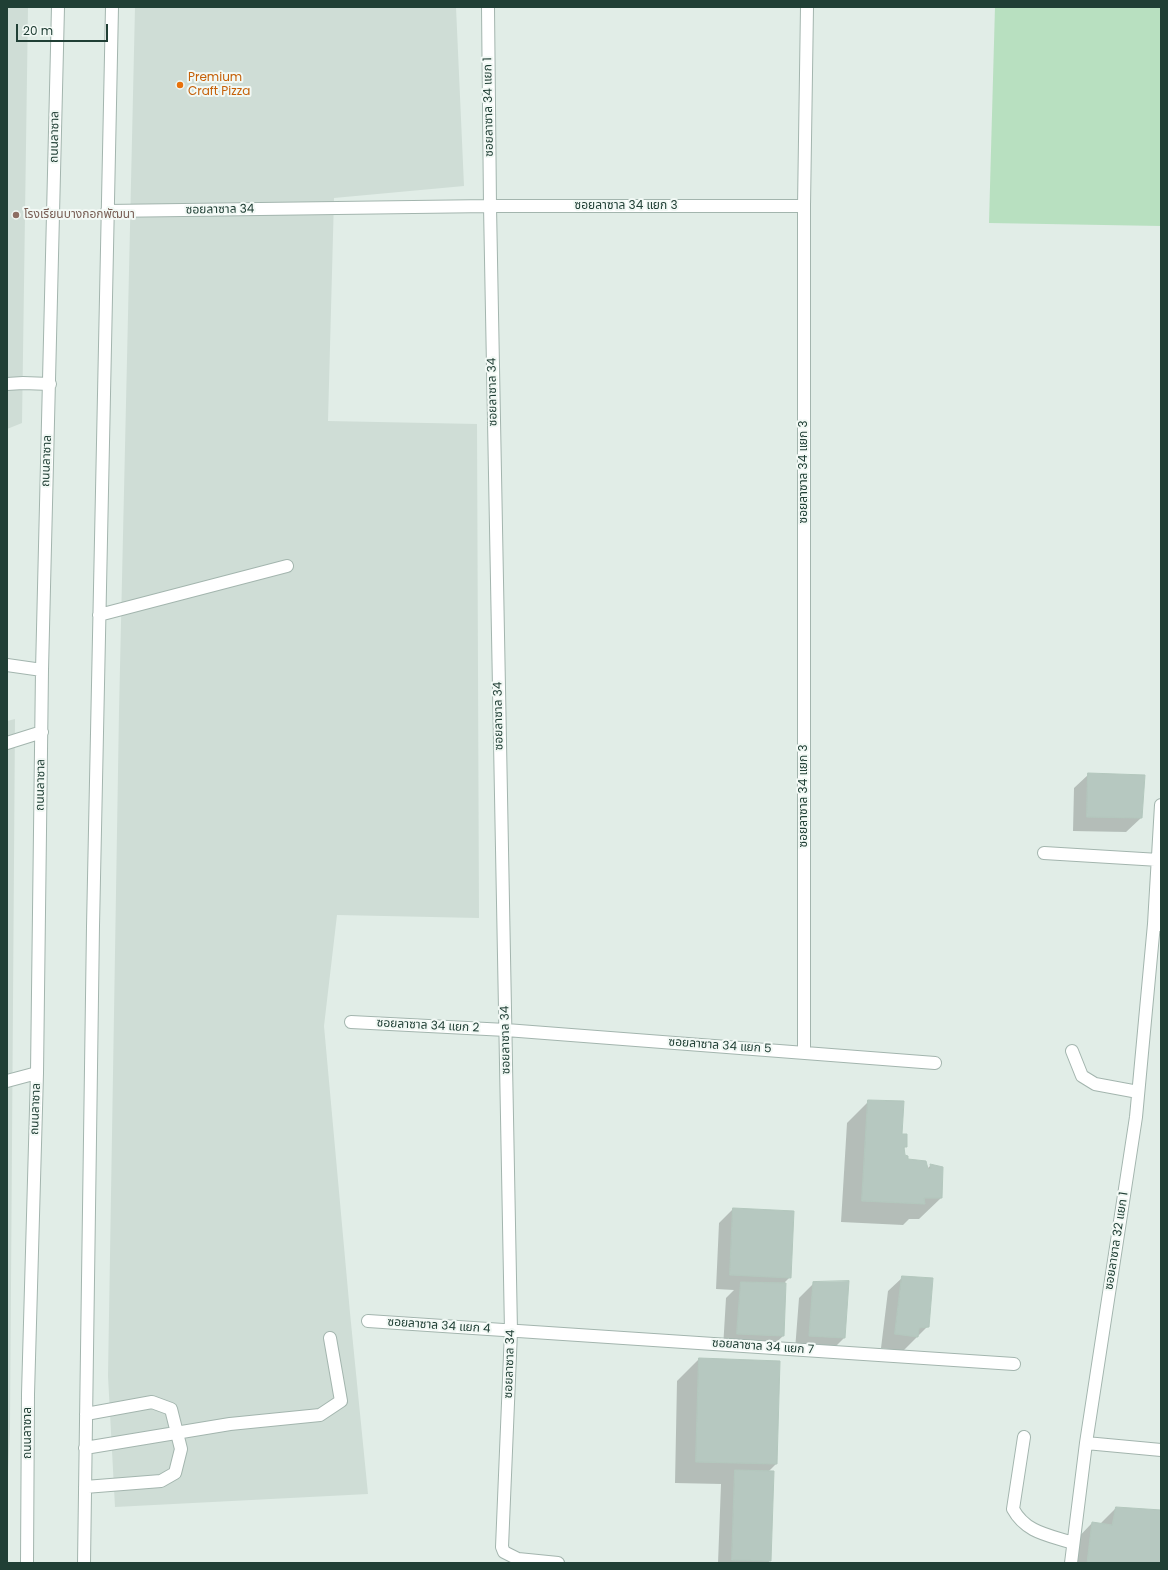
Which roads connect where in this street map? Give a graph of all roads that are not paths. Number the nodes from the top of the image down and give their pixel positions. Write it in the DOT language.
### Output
graph roads {
  1 [pos="58,7"];
  2 [pos="112,7"];
  3 [pos="488,7"];
  4 [pos="807,7"];
  5 [pos="490,206"];
  6 [pos="804,206"];
  7 [pos="107,211"];
  8 [pos="7,384"];
  9 [pos="50,384"];
  10 [pos="287,566"];
  11 [pos="99,615"];
  12 [pos="7,665"];
  13 [pos="42,670"];
  14 [pos="42,732"];
  15 [pos="7,743"];
  16 [pos="1161,805"];
  17 [pos="1044,853"];
  18 [pos="1159,860"];
  19 [pos="1157,924"];
  20 [pos="351,1022"];
  21 [pos="506,1030"];
  22 [pos="1072,1052"];
  23 [pos="804,1053"];
  24 [pos="935,1063"];
  25 [pos="37,1073"];
  26 [pos="7,1081"];
  27 [pos="1138,1092"];
  28 [pos="368,1321"];
  29 [pos="511,1331"];
  30 [pos="330,1338"];
  31 [pos="1014,1364"];
  32 [pos="86,1414"];
  33 [pos="178,1433"];
  34 [pos="1024,1437"];
  35 [pos="1086,1443"];
  36 [pos="85,1448"];
  37 [pos="1161,1450"];
  38 [pos="85,1487"];
  39 [pos="1073,1543"];
  40 [pos="27,1563"];
  41 [pos="84,1563"];
  42 [pos="558,1563"];
  43 [pos="1071,1563"];
  1 -- 9 [label="street, ถนนลาซาล"];
  2 -- 7 [label="street"];
  3 -- 5 [label="street, ซอยลาซาล 34 แยก 1"];
  4 -- 6 [label="street"];
  5 -- 6 [label="street, ซอยลาซาล 34 แยก 3"];
  5 -- 7 [label="street, ซอยลาซาล 34"];
  5 -- 21 [label="street, ซอยลาซาล 34"];
  6 -- 23 [label="street, ซอยลาซาล 34 แยก 3"];
  7 -- 11 [label="street"];
  8 -- 9 [label="street"];
  9 -- 13 [label="street, ถนนลาซาล"];
  10 -- 11 [label="street"];
  11 -- 32 [label="street"];
  12 -- 13 [label="street"];
  13 -- 14 [label="street, ถนนลาซาล"];
  14 -- 15 [label="street"];
  14 -- 25 [label="street, ถนนลาซาล"];
  16 -- 18 [label="street, ซอยลาซาล 32 แยก 1"];
  17 -- 18 [label="street"];
  18 -- 19 [label="street, ซอยลาซาล 32 แยก 1"];
  19 -- 27 [label="street, ซอยลาซาล 32 แยก 1"];
  20 -- 21 [label="street, ซอยลาซาล 34 แยก 2"];
  21 -- 23 [label="street, ซอยลาซาล 34 แยก 5"];
  21 -- 29 [label="street, ซอยลาซาล 34"];
  22 -- 27 [label="street"];
  23 -- 24 [label="street, ซอยลาซาล 34 แยก 5"];
  25 -- 26 [label="street"];
  25 -- 40 [label="street, ถนนลาซาล"];
  27 -- 35 [label="street, ซอยลาซาล 32 แยก 1"];
  28 -- 29 [label="street, ซอยลาซาล 34 แยก 4"];
  29 -- 31 [label="street, ซอยลาซาล 34 แยก 7"];
  29 -- 42 [label="street, ซอยลาซาล 34"];
  30 -- 33 [label="street"];
  32 -- 33 [label="street"];
  32 -- 36 [label="street"];
  33 -- 36 [label="street"];
  33 -- 38 [label="street"];
  34 -- 39 [label="street"];
  35 -- 37 [label="street"];
  35 -- 39 [label="street, ซอยลาซาล 32 แยก 1"];
  36 -- 38 [label="street"];
  38 -- 41 [label="street"];
  39 -- 43 [label="street, ซอยลาซาล 32 แยก 1"];
}
